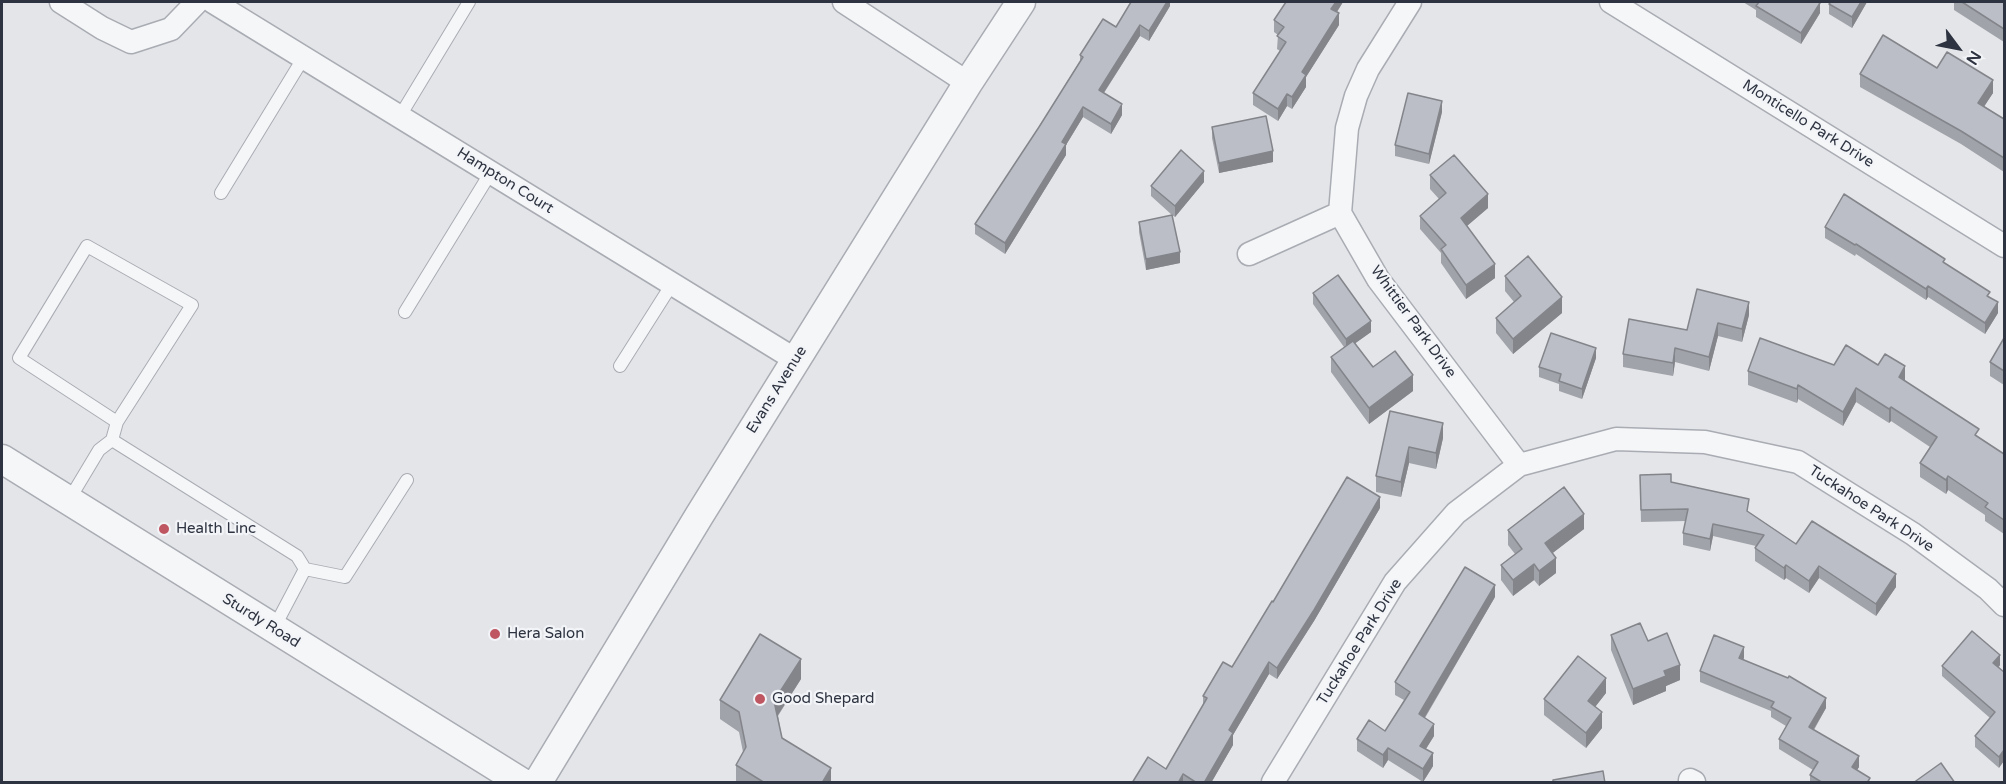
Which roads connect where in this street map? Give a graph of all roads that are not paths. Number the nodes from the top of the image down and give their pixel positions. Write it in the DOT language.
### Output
graph roads {
  1 [pos="61,2"];
  2 [pos="197,2"];
  3 [pos="213,2"];
  4 [pos="469,2"];
  5 [pos="844,2"];
  6 [pos="1021,2"];
  7 [pos="1410,2"];
  8 [pos="1611,2"];
  9 [pos="304,57"];
  10 [pos="968,82"];
  11 [pos="400,116"];
  12 [pos="491,172"];
  13 [pos="221,193"];
  14 [pos="1340,213"];
  15 [pos="2004,246"];
  16 [pos="1249,254"];
  17 [pos="672,284"];
  18 [pos="405,312"];
  19 [pos="796,360"];
  20 [pos="620,366"];
  21 [pos="117,422"];
  22 [pos="112,440"];
  23 [pos="2,459"];
  24 [pos="1519,465"];
  25 [pos="407,480"];
  26 [pos="68,501"];
  27 [pos="305,569"];
  28 [pos="2004,605"];
  29 [pos="273,629"];
  30 [pos="521,783"];
  31 [pos="538,783"];
  32 [pos="1273,783"];
  1 -- 2 [label="street"];
  3 -- 9 [label="street, Hampton Court"];
  4 -- 11 [label="lane"];
  5 -- 10 [label="street"];
  6 -- 10 [label="street, Evans Avenue"];
  7 -- 14 [label="street"];
  8 -- 15 [label="street, Monticello Park Drive"];
  9 -- 11 [label="street, Hampton Court"];
  9 -- 13 [label="lane"];
  10 -- 19 [label="street, Evans Avenue"];
  11 -- 12 [label="street, Hampton Court"];
  12 -- 17 [label="street, Hampton Court"];
  12 -- 18 [label="lane"];
  14 -- 16 [label="street"];
  14 -- 24 [label="street, Whittier Park Drive"];
  17 -- 19 [label="street, Hampton Court"];
  17 -- 20 [label="lane"];
  19 -- 31 [label="street, Evans Avenue"];
  21 -- 21 [label="lane"];
  21 -- 22 [label="lane"];
  22 -- 26 [label="lane"];
  22 -- 27 [label="lane"];
  23 -- 26 [label="street, Sturdy Road"];
  24 -- 28 [label="street, Tuckahoe Park Drive"];
  24 -- 32 [label="street, Tuckahoe Park Drive"];
  25 -- 27 [label="lane"];
  26 -- 29 [label="street, Sturdy Road"];
  27 -- 29 [label="lane"];
  29 -- 30 [label="street, Sturdy Road"];
}
